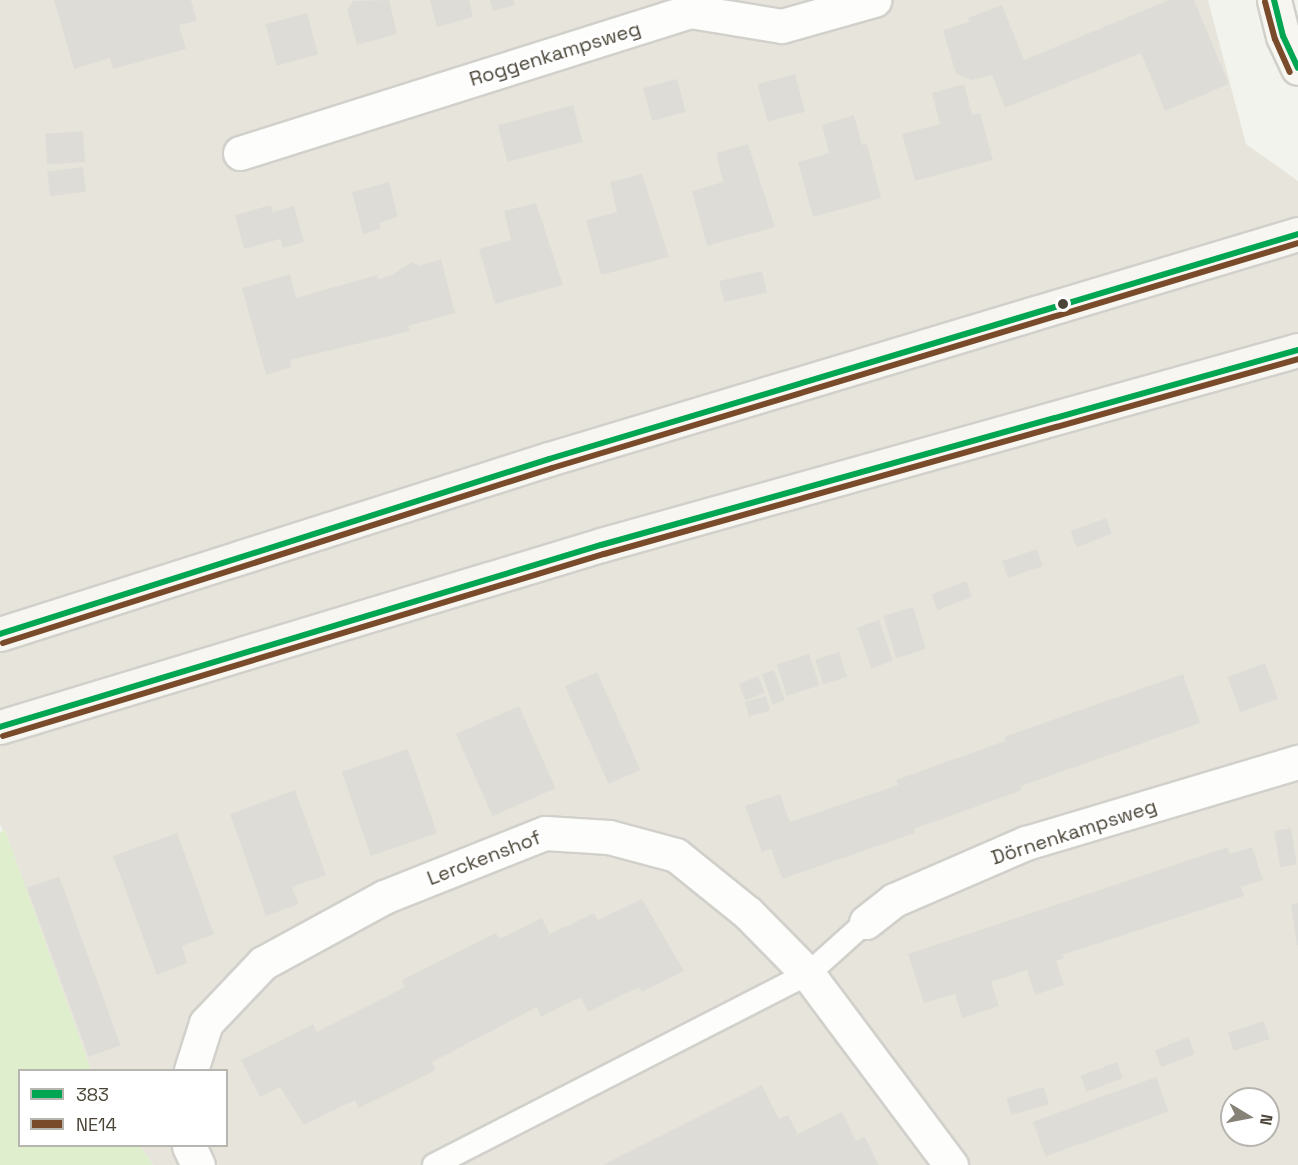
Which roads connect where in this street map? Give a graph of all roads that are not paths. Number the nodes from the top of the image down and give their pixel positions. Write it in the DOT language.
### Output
graph roads {
  1 [pos="874,0"];
  2 [pos="1274,0"];
  3 [pos="1298,68"];
  4 [pos="240,153"];
  5 [pos="1298,234"];
  6 [pos="1298,350"];
  7 [pos="0,634"];
  8 [pos="0,727"];
  9 [pos="1298,762"];
  10 [pos="866,922"];
  11 [pos="808,974"];
  12 [pos="192,1069"];
  13 [pos="189,1147"];
  14 [pos="198,1165"];
  15 [pos="434,1165"];
  16 [pos="951,1165"];
  1 -- 4 [label="street, Roggenkampsweg"];
  2 -- 3 [label="street"];
  5 -- 7 [label="street"];
  6 -- 8 [label="street"];
  9 -- 10 [label="street, Dörnenkampsweg"];
  10 -- 11 [label="lane, Dörnenkampsweg"];
  11 -- 12 [label="street, Lerckenshof"];
  11 -- 15 [label="lane"];
  11 -- 16 [label="street, Lerckenshof"];
  13 -- 14 [label="street"];
}
